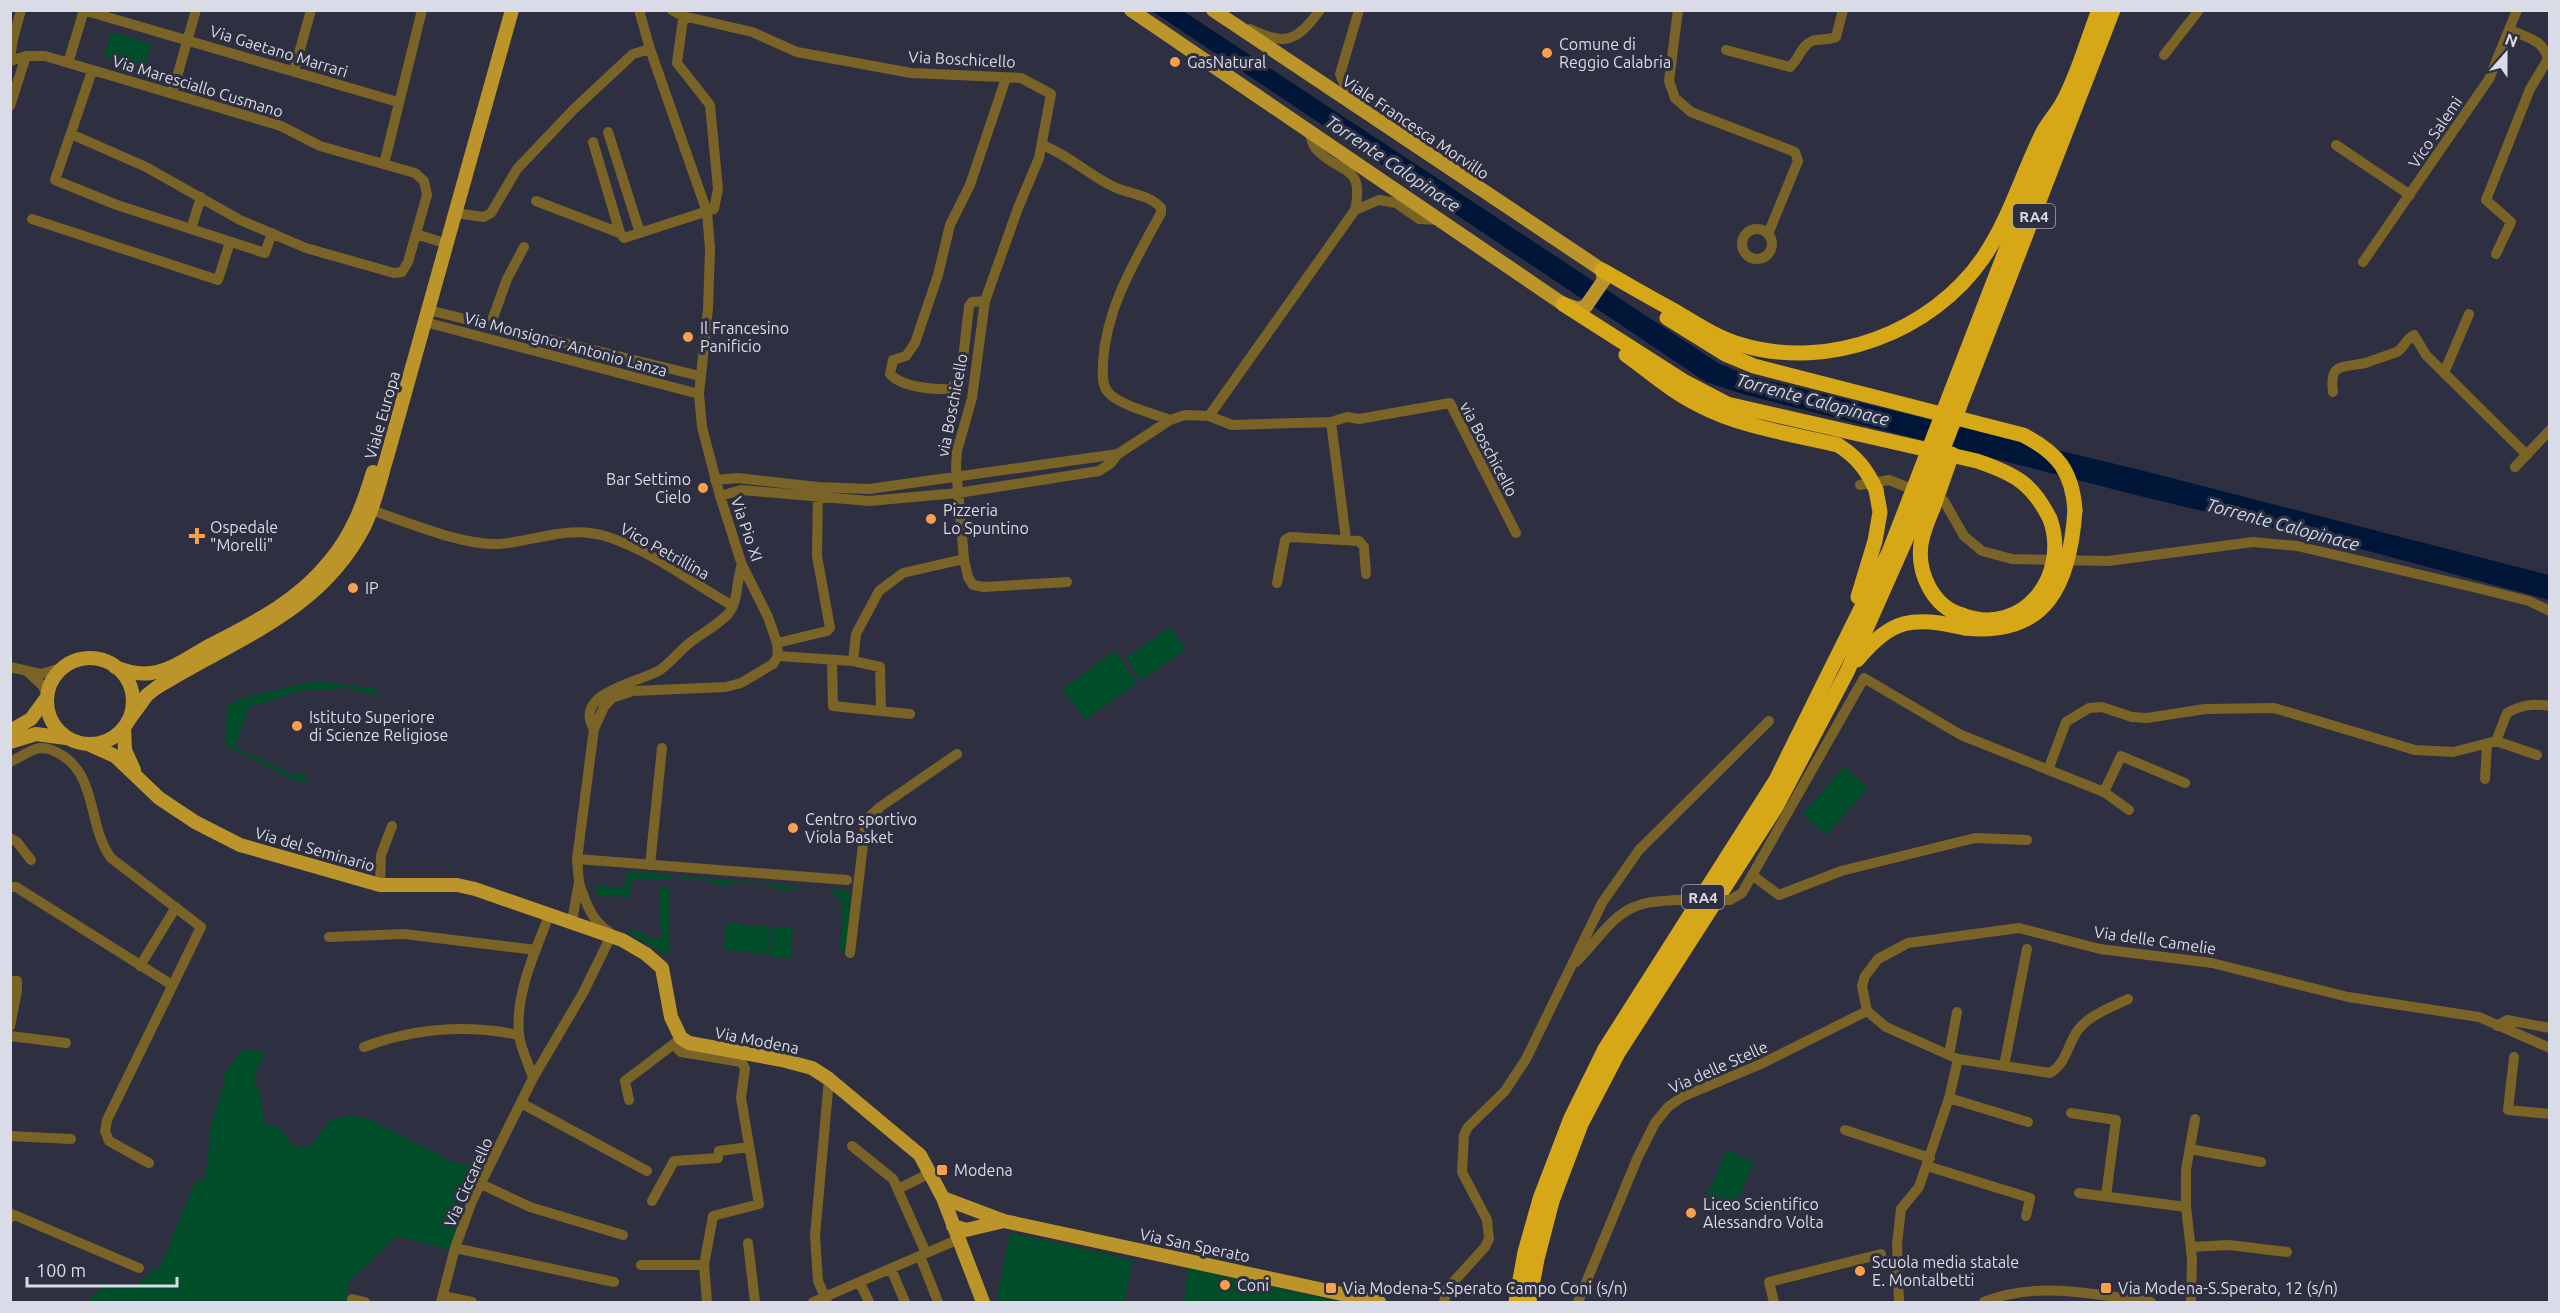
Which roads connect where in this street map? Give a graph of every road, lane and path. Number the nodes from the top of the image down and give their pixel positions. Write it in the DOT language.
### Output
graph roads {
  1 [pos="21,10"];
  2 [pos="196,10"];
  3 [pos="310,10"];
  4 [pos="422,10"];
  5 [pos="503,10"];
  6 [pos="512,10"];
  7 [pos="639,10"];
  8 [pos="672,10"];
  9 [pos="1131,10"];
  10 [pos="1320,10"];
  11 [pos="1678,10"];
  12 [pos="1843,10"];
  13 [pos="2098,10"];
  14 [pos="2113,10"];
  15 [pos="2199,10"];
  16 [pos="2517,10"];
  17 [pos="84,11"];
  18 [pos="1358,11"];
  19 [pos="684,13"];
  20 [pos="1217,13"];
  21 [pos="2510,30"];
  22 [pos="188,39"];
  23 [pos="650,49"];
  24 [pos="1726,50"];
  25 [pos="2164,55"];
  26 [pos="26,56"];
  27 [pos="10,59"];
  28 [pos="68,63"];
  29 [pos="92,70"];
  30 [pos="294,71"];
  31 [pos="1006,78"];
  32 [pos="172,94"];
  33 [pos="2064,100"];
  34 [pos="398,102"];
  35 [pos="10,106"];
  36 [pos="1378,122"];
  37 [pos="1309,131"];
  38 [pos="608,132"];
  39 [pos="71,134"];
  40 [pos="593,142"];
  41 [pos="1042,145"];
  42 [pos="2336,145"];
  43 [pos="384,164"];
  44 [pos="2410,195"];
  45 [pos="201,197"];
  46 [pos="536,201"];
  47 [pos="1355,210"];
  48 [pos="706,212"];
  49 [pos="455,213"];
  50 [pos="32,219"];
  51 [pos="1443,220"];
  52 [pos="191,229"];
  53 [pos="272,233"];
  54 [pos="620,233"];
  55 [pos="640,233"];
  56 [pos="416,234"];
  57 [pos="1768,234"];
  58 [pos="438,241"];
  59 [pos="230,242"];
  60 [pos="524,247"];
  61 [pos="2496,254"];
  62 [pos="2363,262"];
  63 [pos="1602,276"];
  64 [pos="985,301"];
  65 [pos="1563,304"];
  66 [pos="2469,314"];
  67 [pos="427,316"];
  68 [pos="490,326"];
  69 [pos="2444,373"];
  70 [pos="700,376"];
  71 [pos="2332,392"];
  72 [pos="699,394"];
  73 [pos="1209,416"];
  74 [pos="1170,420"];
  75 [pos="1331,422"];
  76 [pos="2550,430"];
  77 [pos="1118,454"];
  78 [pos="2527,455"];
  79 [pos="2515,467"];
  80 [pos="957,476"];
  81 [pos="715,480"];
  82 [pos="1860,485"];
  83 [pos="818,493"];
  84 [pos="958,493"];
  85 [pos="720,496"];
  86 [pos="1922,503"];
  87 [pos="371,510"];
  88 [pos="1516,533"];
  89 [pos="1346,539"];
  90 [pos="964,560"];
  91 [pos="741,565"];
  92 [pos="1366,574"];
  93 [pos="1067,582"];
  94 [pos="1277,583"];
  95 [pos="733,606"];
  96 [pos="2550,611"];
  97 [pos="1963,622"];
  98 [pos="777,643"];
  99 [pos="778,656"];
  100 [pos="832,661"];
  101 [pos="853,661"];
  102 [pos="10,667"];
  103 [pos="116,667"];
  104 [pos="61,668"];
  105 [pos="1840,670"];
  106 [pos="28,672"];
  107 [pos="47,695"];
  108 [pos="2550,706"];
  109 [pos="881,710"];
  110 [pos="910,714"];
  111 [pos="1769,721"];
  112 [pos="126,724"];
  113 [pos="594,729"];
  114 [pos="10,731"];
  115 [pos="70,739"];
  116 [pos="10,742"];
  117 [pos="2492,742"];
  118 [pos="88,744"];
  119 [pos="662,748"];
  120 [pos="957,754"];
  121 [pos="2537,755"];
  122 [pos="10,762"];
  123 [pos="2048,770"];
  124 [pos="138,777"];
  125 [pos="2485,778"];
  126 [pos="2185,783"];
  127 [pos="2104,792"];
  128 [pos="2129,810"];
  129 [pos="392,826"];
  130 [pos="10,838"];
  131 [pos="2026,840"];
  132 [pos="577,859"];
  133 [pos="31,860"];
  134 [pos="650,866"];
  135 [pos="1752,875"];
  136 [pos="847,880"];
  137 [pos="579,882"];
  138 [pos="380,885"];
  139 [pos="10,887"];
  140 [pos="176,908"];
  141 [pos="550,913"];
  142 [pos="572,921"];
  143 [pos="328,937"];
  144 [pos="616,938"];
  145 [pos="2026,949"];
  146 [pos="536,951"];
  147 [pos="850,953"];
  148 [pos="140,966"];
  149 [pos="1569,968"];
  150 [pos="10,981"];
  151 [pos="172,986"];
  152 [pos="2128,999"];
  153 [pos="1867,1011"];
  154 [pos="1958,1012"];
  155 [pos="10,1026"];
  156 [pos="2497,1026"];
  157 [pos="2550,1028"];
  158 [pos="519,1035"];
  159 [pos="10,1036"];
  160 [pos="677,1041"];
  161 [pos="66,1043"];
  162 [pos="364,1047"];
  163 [pos="2550,1048"];
  164 [pos="1954,1057"];
  165 [pos="2514,1057"];
  166 [pos="2004,1066"];
  167 [pos="533,1078"];
  168 [pos="829,1079"];
  169 [pos="1949,1098"];
  170 [pos="629,1100"];
  171 [pos="521,1103"];
  172 [pos="2071,1113"];
  173 [pos="2550,1114"];
  174 [pos="2195,1119"];
  175 [pos="2028,1122"];
  176 [pos="1845,1130"];
  177 [pos="10,1136"];
  178 [pos="71,1139"];
  179 [pos="852,1146"];
  180 [pos="749,1147"];
  181 [pos="2190,1149"];
  182 [pos="1928,1162"];
  183 [pos="2261,1162"];
  184 [pos="148,1163"];
  185 [pos="647,1170"];
  186 [pos="930,1173"];
  187 [pos="481,1184"];
  188 [pos="898,1189"];
  189 [pos="2079,1193"];
  190 [pos="2106,1196"];
  191 [pos="943,1198"];
  192 [pos="652,1201"];
  193 [pos="2186,1207"];
  194 [pos="973,1211"];
  195 [pos="2026,1216"];
  196 [pos="10,1218"];
  197 [pos="1004,1221"];
  198 [pos="953,1226"];
  199 [pos="979,1227"];
  200 [pos="623,1235"];
  201 [pos="959,1239"];
  202 [pos="748,1243"];
  203 [pos="2191,1247"];
  204 [pos="455,1248"];
  205 [pos="2287,1252"];
  206 [pos="1881,1254"];
  207 [pos="923,1255"];
  208 [pos="964,1255"];
  209 [pos="704,1264"];
  210 [pos="641,1266"];
  211 [pos="139,1268"];
  212 [pos="891,1269"];
  213 [pos="614,1282"];
  214 [pos="860,1283"];
  215 [pos="352,1299"];
  216 [pos="442,1299"];
  217 [pos="1580,1299"];
  218 [pos="826,1300"];
  219 [pos="365,1302"];
  220 [pos="472,1302"];
  221 [pos="707,1302"];
  222 [pos="755,1302"];
  223 [pos="813,1302"];
  224 [pos="869,1302"];
  225 [pos="905,1302"];
  226 [pos="938,1302"];
  227 [pos="983,1302"];
  228 [pos="1379,1302"];
  229 [pos="1444,1302"];
  230 [pos="1516,1302"];
  231 [pos="1529,1302"];
  232 [pos="1774,1302"];
  233 [pos="1899,1302"];
  234 [pos="1984,1302"];
  235 [pos="2151,1302"];
  236 [pos="2191,1302"];
  1 -- 27 [label="street"];
  2 -- 22 [label="street"];
  3 -- 30 [label="street"];
  4 -- 34 [label="street"];
  5 -- 58 [label="main road, Viale Europa"];
  6 -- 49 [label="main road, Viale Europa"];
  7 -- 23 [label="street, Via Pio XI"];
  8 -- 19 [label="street, Via Boschicello"];
  9 -- 37 [label="main road"];
  10 -- 20 [label="street"];
  11 -- 57 [label="street"];
  12 -- 24 [label="street"];
  13 -- 33 [label="highway, RA4"];
  14 -- 86 [label="highway, RA4, bridge"];
  15 -- 25 [label="street"];
  16 -- 21 [label="street, Vico Salemi"];
  17 -- 22 [label="street, Via Gaetano Marrari"];
  17 -- 28 [label="street"];
  18 -- 36 [label="street"];
  19 -- 31 [label="street, Via Boschicello"];
  19 -- 48 [label="street"];
  20 -- 36 [label="main road, Viale Francesca Morvillo"];
  21 -- 44 [label="street, Vico Salemi"];
  21 -- 61 [label="street"];
  22 -- 30 [label="street, Via Gaetano Marrari"];
  22 -- 32 [label="street"];
  23 -- 48 [label="street, Via Pio XI"];
  23 -- 49 [label="street"];
  26 -- 27 [label="street"];
  26 -- 28 [label="street, Via Maresciallo Cusmano"];
  26 -- 35 [label="street"];
  28 -- 29 [label="street, Via Maresciallo Cusmano"];
  29 -- 32 [label="street, Via Maresciallo Cusmano"];
  29 -- 39 [label="street"];
  30 -- 34 [label="street, Via Gaetano Marrari"];
  31 -- 41 [label="street, Via Boschicello"];
  31 -- 64 [label="street"];
  32 -- 43 [label="street, Via Maresciallo Cusmano"];
  33 -- 63 [label="highway, bridge"];
  33 -- 86 [label="highway, RA4, bridge"];
  34 -- 43 [label="street"];
  36 -- 63 [label="main road, Viale Francesca Morvillo"];
  37 -- 47 [label="street"];
  37 -- 51 [label="main road"];
  38 -- 55 [label="street"];
  39 -- 45 [label="street"];
  39 -- 52 [label="street"];
  40 -- 54 [label="street"];
  41 -- 64 [label="street, via Boschicello"];
  41 -- 74 [label="street"];
  42 -- 44 [label="street"];
  43 -- 56 [label="street, Via Maresciallo Cusmano"];
  44 -- 62 [label="street, Vico Salemi"];
  45 -- 52 [label="street"];
  45 -- 53 [label="street"];
  46 -- 54 [label="street"];
  47 -- 51 [label="street"];
  47 -- 73 [label="street"];
  48 -- 55 [label="street"];
  48 -- 70 [label="street, Via Pio XI"];
  49 -- 67 [label="main road, Viale Europa"];
  50 -- 59 [label="street"];
  51 -- 65 [label="main road"];
  52 -- 59 [label="street"];
  53 -- 56 [label="street"];
  53 -- 59 [label="street"];
  54 -- 55 [label="street"];
  56 -- 58 [label="street"];
  58 -- 103 [label="main road, Viale Europa"];
  60 -- 68 [label="street"];
  63 -- 65 [label="main road"];
  63 -- 97 [label="highway, bridge"];
  64 -- 80 [label="street, via Boschicello"];
  65 -- 97 [label="highway, bridge"];
  65 -- 105 [label="highway, bridge"];
  66 -- 69 [label="street"];
  67 -- 68 [label="street, Via Monsignor Antonio Lanza"];
  67 -- 72 [label="street, Via Monsignor Antonio Lanza"];
  67 -- 87 [label="main road, Viale Europa"];
  68 -- 70 [label="street, Via Monsignor Antonio Lanza"];
  69 -- 71 [label="street"];
  69 -- 78 [label="street"];
  70 -- 72 [label="street, Via Pio XI"];
  72 -- 81 [label="street, Via Pio XI"];
  73 -- 74 [label="street, via Boschicello"];
  73 -- 75 [label="street, via Boschicello"];
  74 -- 77 [label="street"];
  75 -- 88 [label="street, via Boschicello"];
  75 -- 89 [label="street"];
  76 -- 78 [label="street"];
  77 -- 80 [label="street"];
  77 -- 84 [label="street"];
  78 -- 79 [label="street"];
  80 -- 83 [label="street"];
  80 -- 84 [label="street, via Boschicello"];
  81 -- 83 [label="street"];
  81 -- 85 [label="street, Via Pio XI"];
  82 -- 96 [label="street"];
  83 -- 84 [label="street"];
  83 -- 85 [label="street"];
  83 -- 98 [label="street"];
  84 -- 90 [label="street, via Boschicello"];
  85 -- 91 [label="street, Via Pio XI"];
  86 -- 97 [label="highway"];
  86 -- 105 [label="highway, RA4"];
  87 -- 95 [label="street, Vico Petrillina"];
  87 -- 112 [label="main road, Viale Europa"];
  89 -- 92 [label="street"];
  89 -- 94 [label="street"];
  90 -- 93 [label="street, via Boschicello"];
  90 -- 101 [label="street"];
  91 -- 95 [label="street"];
  91 -- 98 [label="street, Via Pio XI"];
  95 -- 113 [label="street"];
  97 -- 105 [label="highway"];
  98 -- 99 [label="street, Via Pio XI"];
  99 -- 100 [label="street"];
  99 -- 113 [label="street"];
  100 -- 101 [label="street"];
  100 -- 109 [label="street"];
  101 -- 109 [label="street"];
  102 -- 106 [label="street"];
  103 -- 104 [label="main road"];
  103 -- 112 [label="main road"];
  104 -- 106 [label="street"];
  104 -- 107 [label="main road"];
  105 -- 230 [label="highway, RA4"];
  105 -- 231 [label="highway, RA4"];
  106 -- 107 [label="street"];
  107 -- 114 [label="main road"];
  107 -- 115 [label="main road"];
  108 -- 117 [label="street"];
  109 -- 110 [label="street"];
  111 -- 149 [label="street"];
  112 -- 118 [label="main road"];
  112 -- 124 [label="main road"];
  113 -- 132 [label="street"];
  115 -- 116 [label="main road"];
  115 -- 118 [label="main road"];
  117 -- 121 [label="street"];
  117 -- 123 [label="street"];
  117 -- 125 [label="street"];
  118 -- 124 [label="main road, Via del Seminario"];
  119 -- 134 [label="street"];
  120 -- 147 [label="street"];
  122 -- 140 [label="street"];
  123 -- 127 [label="street"];
  123 -- 135 [label="street"];
  124 -- 138 [label="main road, Via del Seminario"];
  126 -- 127 [label="street"];
  127 -- 128 [label="street"];
  129 -- 138 [label="street"];
  130 -- 133 [label="street"];
  131 -- 135 [label="street"];
  132 -- 134 [label="street"];
  132 -- 137 [label="street"];
  134 -- 136 [label="street"];
  135 -- 149 [label="street, bridge"];
  137 -- 142 [label="street"];
  137 -- 144 [label="street"];
  138 -- 141 [label="main road, Via del Seminario"];
  139 -- 148 [label="street"];
  140 -- 148 [label="street"];
  140 -- 151 [label="street"];
  141 -- 142 [label="main road, Via del Seminario"];
  141 -- 146 [label="street"];
  142 -- 144 [label="main road"];
  143 -- 146 [label="street"];
  144 -- 160 [label="main road"];
  144 -- 167 [label="street, Via Ciccarello"];
  145 -- 166 [label="street"];
  146 -- 158 [label="street"];
  148 -- 151 [label="street"];
  149 -- 229 [label="street"];
  150 -- 155 [label="street"];
  151 -- 184 [label="street"];
  152 -- 166 [label="street"];
  153 -- 156 [label="street, Via delle Camelie"];
  153 -- 164 [label="street"];
  153 -- 217 [label="street, Via delle Stelle"];
  154 -- 164 [label="street"];
  156 -- 157 [label="street"];
  156 -- 163 [label="street, Via delle Camelie"];
  158 -- 162 [label="street"];
  158 -- 167 [label="street"];
  159 -- 161 [label="street"];
  160 -- 168 [label="main road, Via Modena"];
  160 -- 170 [label="street"];
  160 -- 180 [label="street"];
  164 -- 166 [label="street"];
  164 -- 169 [label="street"];
  165 -- 173 [label="street"];
  167 -- 171 [label="street, Via Ciccarello"];
  168 -- 186 [label="main road, Via Modena"];
  168 -- 218 [label="street"];
  169 -- 175 [label="street"];
  169 -- 182 [label="street"];
  171 -- 185 [label="street"];
  171 -- 187 [label="street, Via Ciccarello"];
  172 -- 190 [label="street"];
  174 -- 181 [label="street"];
  176 -- 182 [label="street"];
  177 -- 178 [label="street"];
  179 -- 188 [label="street"];
  180 -- 192 [label="street"];
  180 -- 209 [label="street"];
  181 -- 183 [label="street"];
  181 -- 193 [label="street"];
  182 -- 195 [label="street"];
  182 -- 233 [label="street"];
  186 -- 188 [label="street"];
  186 -- 191 [label="main road, Via Modena"];
  187 -- 200 [label="street"];
  187 -- 204 [label="street, Via Ciccarello"];
  188 -- 207 [label="street"];
  189 -- 190 [label="street"];
  190 -- 193 [label="street"];
  191 -- 194 [label="main road, Via San Sperato"];
  191 -- 198 [label="main road, Via Modena"];
  193 -- 203 [label="street"];
  194 -- 197 [label="main road, Via San Sperato"];
  194 -- 198 [label="main road"];
  196 -- 211 [label="street"];
  197 -- 199 [label="main road"];
  197 -- 228 [label="main road, Via San Sperato"];
  198 -- 199 [label="main road"];
  198 -- 201 [label="main road, Via Modena"];
  199 -- 208 [label="main road"];
  201 -- 207 [label="street"];
  201 -- 208 [label="main road, Via Modena"];
  202 -- 222 [label="street"];
  203 -- 205 [label="street"];
  203 -- 236 [label="street"];
  204 -- 213 [label="street"];
  204 -- 216 [label="street, Via Ciccarello"];
  206 -- 232 [label="street"];
  207 -- 212 [label="street"];
  207 -- 226 [label="street"];
  208 -- 227 [label="main road, Via Modena"];
  209 -- 210 [label="street"];
  209 -- 221 [label="street"];
  212 -- 214 [label="street"];
  212 -- 225 [label="street"];
  214 -- 218 [label="street"];
  214 -- 224 [label="street"];
  215 -- 219 [label="street"];
  216 -- 220 [label="street"];
  218 -- 223 [label="street"];
  234 -- 235 [label="street"];
}
